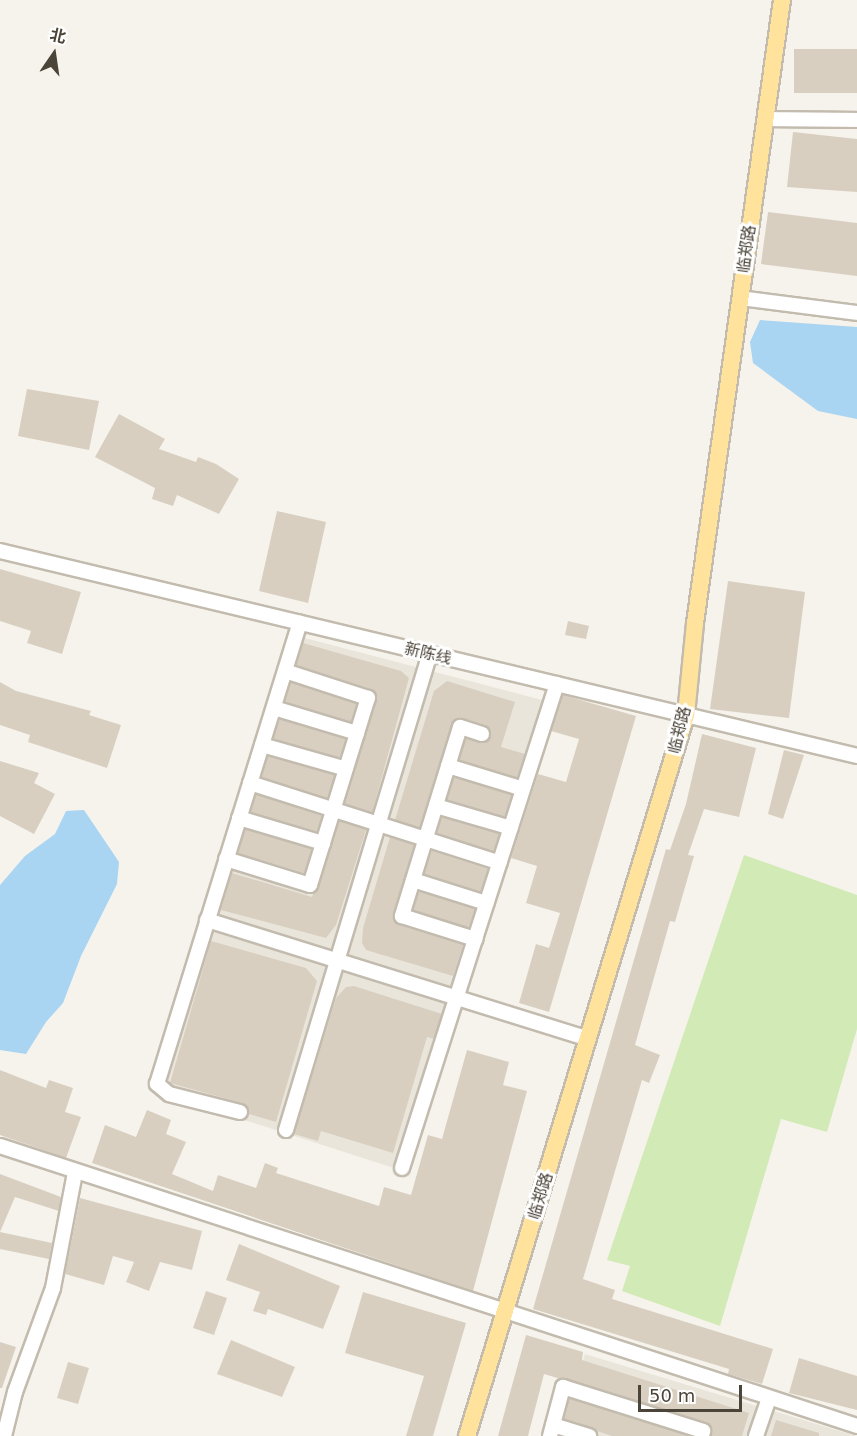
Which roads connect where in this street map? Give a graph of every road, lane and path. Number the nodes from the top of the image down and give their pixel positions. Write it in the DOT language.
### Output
graph roads {
  1 [pos="782,0"];
  2 [pos="765,119"];
  3 [pos="857,120"];
  4 [pos="740,298"];
  5 [pos="857,313"];
  6 [pos="0,551"];
  7 [pos="300,623"];
  8 [pos="430,654"];
  9 [pos="285,671"];
  10 [pos="557,684"];
  11 [pos="274,708"];
  12 [pos="686,716"];
  13 [pos="357,733"];
  14 [pos="482,734"];
  15 [pos="262,745"];
  16 [pos="857,756"];
  17 [pos="448,766"];
  18 [pos="346,769"];
  19 [pos="250,783"];
  20 [pos="524,789"];
  21 [pos="436,806"];
  22 [pos="333,809"];
  23 [pos="239,818"];
  24 [pos="379,824"];
  25 [pos="511,828"];
  26 [pos="426,839"];
  27 [pos="323,843"];
  28 [pos="226,859"];
  29 [pos="500,862"];
  30 [pos="413,880"];
  31 [pos="486,903"];
  32 [pos="207,920"];
  33 [pos="475,939"];
  34 [pos="338,961"];
  35 [pos="456,998"];
  36 [pos="588,1039"];
  37 [pos="240,1112"];
  38 [pos="286,1130"];
  39 [pos="0,1146"];
  40 [pos="402,1168"];
  41 [pos="75,1173"];
  42 [pos="506,1314"];
  43 [pos="769,1398"];
  44 [pos="857,1426"];
  45 [pos="551,1431"];
  46 [pos="4,1436"];
  47 [pos="467,1436"];
  48 [pos="589,1436"];
  49 [pos="702,1436"];
  50 [pos="756,1436"];
  1 -- 2 [label="main road, 临郑路"];
  2 -- 3 [label="street"];
  2 -- 4 [label="main road, 临郑路"];
  4 -- 5 [label="street"];
  4 -- 12 [label="main road, 临郑路"];
  6 -- 7 [label="street, 新陈线"];
  7 -- 8 [label="street, 新陈线"];
  7 -- 9 [label="street"];
  8 -- 10 [label="street, 新陈线"];
  8 -- 24 [label="street"];
  9 -- 11 [label="street"];
  9 -- 13 [label="street"];
  10 -- 12 [label="street, 新陈线"];
  10 -- 20 [label="street"];
  11 -- 13 [label="street"];
  11 -- 15 [label="street"];
  12 -- 16 [label="street, 新陈线"];
  12 -- 36 [label="main road, 临郑路"];
  13 -- 18 [label="street"];
  14 -- 17 [label="street"];
  15 -- 18 [label="street"];
  15 -- 19 [label="street"];
  17 -- 20 [label="street"];
  17 -- 21 [label="street"];
  18 -- 22 [label="street"];
  19 -- 22 [label="street"];
  19 -- 23 [label="street"];
  20 -- 25 [label="street"];
  21 -- 25 [label="street"];
  21 -- 26 [label="street"];
  22 -- 24 [label="street"];
  22 -- 27 [label="street"];
  23 -- 27 [label="street"];
  23 -- 28 [label="street"];
  24 -- 26 [label="street"];
  24 -- 34 [label="street"];
  25 -- 29 [label="street"];
  26 -- 29 [label="street"];
  26 -- 30 [label="street"];
  27 -- 28 [label="street"];
  28 -- 32 [label="street"];
  29 -- 31 [label="street"];
  30 -- 31 [label="street"];
  30 -- 33 [label="street"];
  31 -- 33 [label="street"];
  32 -- 34 [label="street"];
  32 -- 37 [label="street"];
  33 -- 35 [label="street"];
  34 -- 35 [label="street"];
  34 -- 38 [label="street"];
  35 -- 36 [label="street"];
  35 -- 40 [label="street"];
  36 -- 42 [label="main road, 临郑路"];
  39 -- 41 [label="street"];
  41 -- 42 [label="street"];
  41 -- 46 [label="street"];
  42 -- 43 [label="street"];
  42 -- 47 [label="main road, 临郑路"];
  43 -- 44 [label="street"];
  43 -- 50 [label="street"];
  45 -- 48 [label="street"];
  45 -- 49 [label="street"];
}
